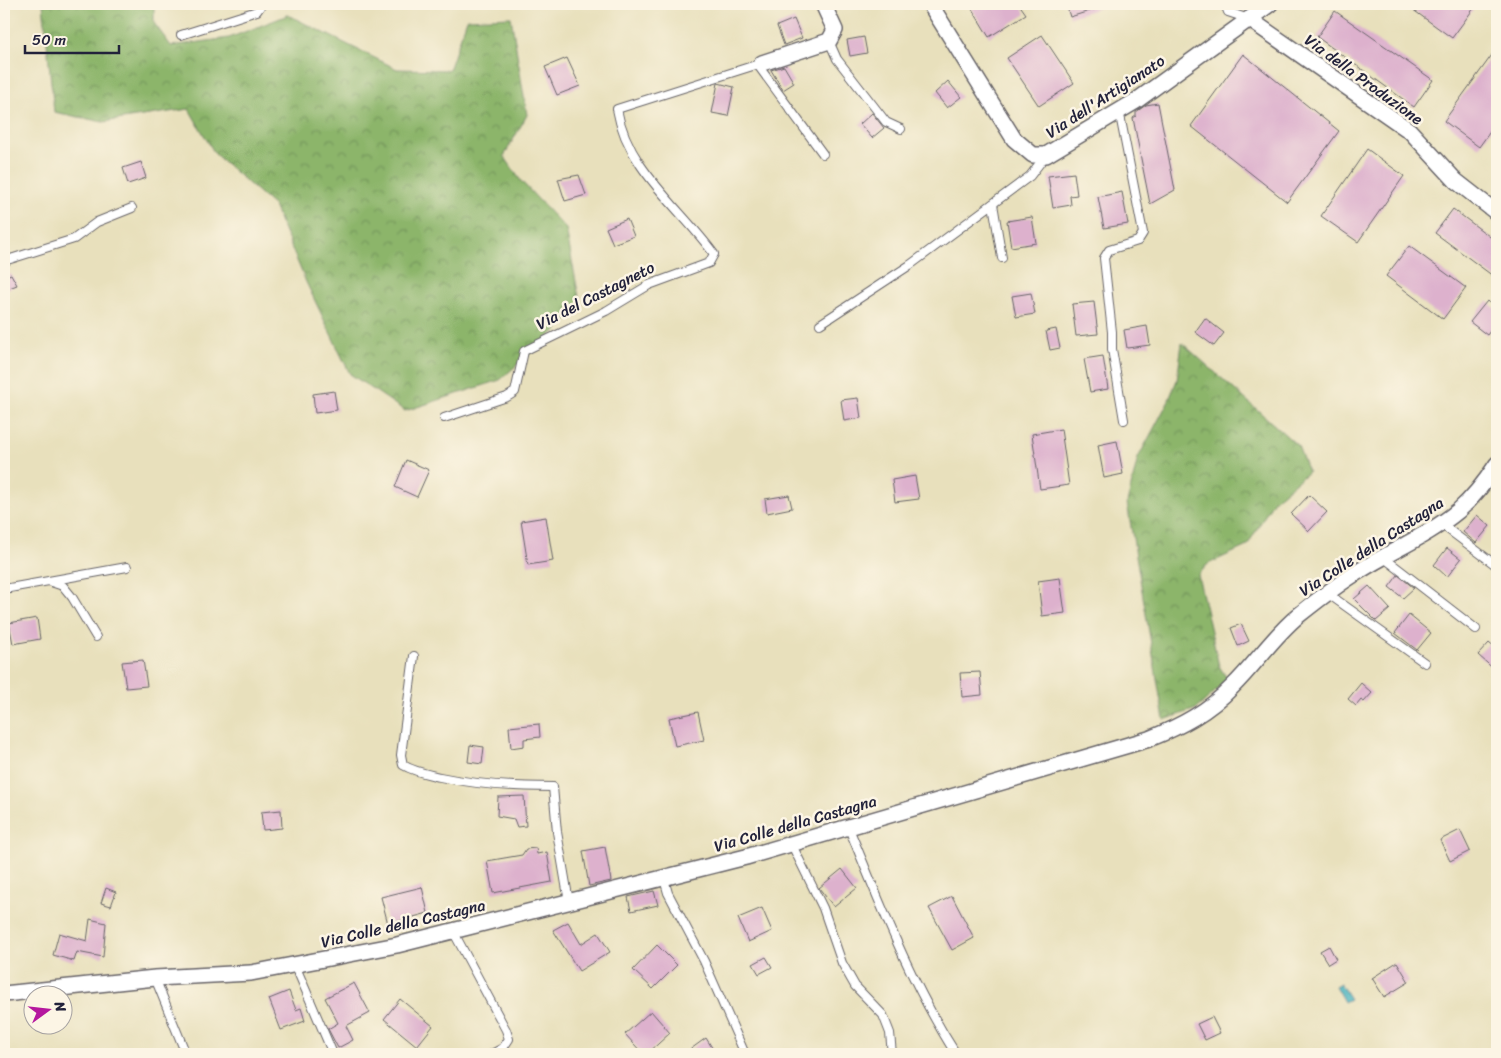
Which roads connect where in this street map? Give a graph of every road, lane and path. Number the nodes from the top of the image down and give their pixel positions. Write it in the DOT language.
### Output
graph roads {
  1 [pos="262,4"];
  2 [pos="823,4"];
  3 [pos="930,4"];
  4 [pos="1225,4"];
  5 [pos="1270,4"];
  6 [pos="1249,18"];
  7 [pos="181,35"];
  8 [pos="829,41"];
  9 [pos="760,64"];
  10 [pos="1119,110"];
  11 [pos="900,129"];
  12 [pos="823,154"];
  13 [pos="1046,156"];
  14 [pos="993,204"];
  15 [pos="132,208"];
  16 [pos="1497,213"];
  17 [pos="1002,258"];
  18 [pos="4,262"];
  19 [pos="820,324"];
  20 [pos="444,418"];
  21 [pos="1124,420"];
  22 [pos="1497,464"];
  23 [pos="1441,524"];
  24 [pos="1383,557"];
  25 [pos="1497,566"];
  26 [pos="127,567"];
  27 [pos="49,581"];
  28 [pos="4,590"];
  29 [pos="1328,593"];
  30 [pos="1476,629"];
  31 [pos="96,637"];
  32 [pos="414,656"];
  33 [pos="1425,663"];
  34 [pos="848,826"];
  35 [pos="792,843"];
  36 [pos="664,879"];
  37 [pos="570,902"];
  38 [pos="453,931"];
  39 [pos="295,965"];
  40 [pos="155,978"];
  41 [pos="4,994"];
  42 [pos="186,1054"];
  43 [pos="333,1054"];
  44 [pos="492,1054"];
  45 [pos="746,1054"];
  46 [pos="892,1054"];
  47 [pos="956,1054"];
  1 -- 7 [label="lane"];
  2 -- 8 [label="street"];
  3 -- 13 [label="street, Via dell'Artigianato"];
  4 -- 6 [label="lane"];
  5 -- 6 [label="street, Via dell'Artigianato"];
  6 -- 10 [label="street, Via dell'Artigianato"];
  6 -- 16 [label="street, Via della Produzione"];
  8 -- 9 [label="street, Via del Castagneto"];
  8 -- 11 [label="lane"];
  9 -- 12 [label="lane"];
  9 -- 20 [label="lane, Via del Castagneto"];
  10 -- 13 [label="street, Via dell'Artigianato"];
  10 -- 21 [label="lane"];
  13 -- 14 [label="lane"];
  14 -- 17 [label="lane"];
  14 -- 19 [label="lane"];
  15 -- 18 [label="lane"];
  22 -- 23 [label="street, Via Colle della Castagna"];
  23 -- 24 [label="street, Via Colle della Castagna"];
  23 -- 25 [label="lane"];
  24 -- 29 [label="street, Via Colle della Castagna"];
  24 -- 30 [label="lane"];
  26 -- 27 [label="lane"];
  27 -- 28 [label="lane"];
  27 -- 31 [label="lane"];
  29 -- 33 [label="lane"];
  29 -- 34 [label="street, Via Colle della Castagna"];
  32 -- 37 [label="lane"];
  34 -- 35 [label="street, Via Colle della Castagna"];
  34 -- 47 [label="lane"];
  35 -- 36 [label="street, Via Colle della Castagna"];
  35 -- 46 [label="lane"];
  36 -- 37 [label="street, Via Colle della Castagna"];
  36 -- 45 [label="lane"];
  37 -- 38 [label="street, Via Colle della Castagna"];
  38 -- 39 [label="street, Via Colle della Castagna"];
  38 -- 44 [label="lane"];
  39 -- 40 [label="street, Via Colle della Castagna"];
  39 -- 43 [label="lane"];
  40 -- 41 [label="street, Via Colle della Castagna"];
  40 -- 42 [label="lane"];
}
